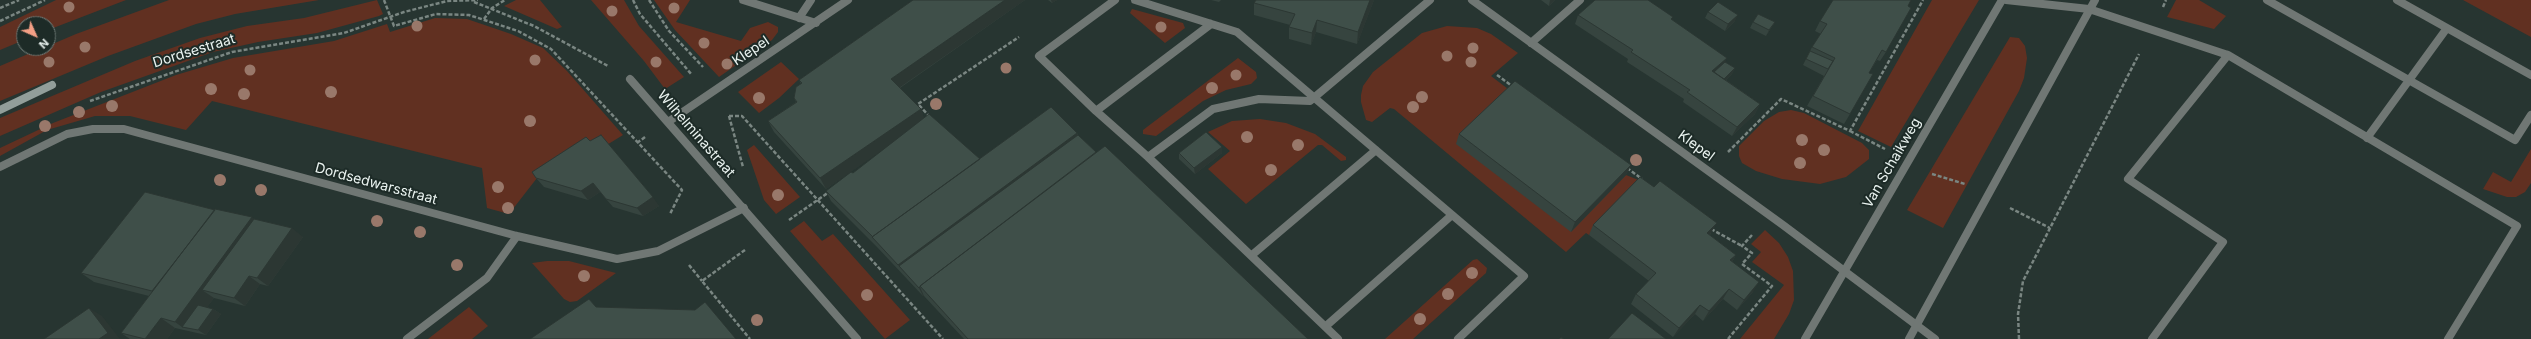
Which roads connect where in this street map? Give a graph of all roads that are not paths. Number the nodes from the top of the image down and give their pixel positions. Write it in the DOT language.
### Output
graph roads {
  1 [pos="743,0"];
  2 [pos="811,0"];
  3 [pos="848,0"];
  4 [pos="1115,0"];
  5 [pos="1135,0"];
  6 [pos="1430,0"];
  7 [pos="1472,0"];
  8 [pos="1580,0"];
  9 [pos="2002,0"];
  10 [pos="2006,0"];
  11 [pos="2095,0"];
  12 [pos="2267,0"];
  13 [pos="2398,0"];
  14 [pos="2089,9"];
  15 [pos="799,18"];
  16 [pos="816,23"];
  17 [pos="1211,24"];
  18 [pos="2447,28"];
  19 [pos="1531,44"];
  20 [pos="2228,54"];
  21 [pos="2531,75"];
  22 [pos="630,79"];
  23 [pos="2409,80"];
  24 [pos="52,85"];
  25 [pos="1315,97"];
  26 [pos="0,110"];
  27 [pos="1096,110"];
  28 [pos="2531,115"];
  29 [pos="668,122"];
  30 [pos="2366,138"];
  31 [pos="1376,150"];
  32 [pos="1148,157"];
  33 [pos="0,168"];
  34 [pos="744,208"];
  35 [pos="1452,216"];
  36 [pos="517,236"];
  37 [pos="1252,255"];
  38 [pos="1844,272"];
  39 [pos="1326,326"];
  40 [pos="1917,326"];
  41 [pos="408,339"];
  42 [pos="857,339"];
  43 [pos="1338,339"];
  44 [pos="1458,339"];
  45 [pos="1805,339"];
  46 [pos="1910,339"];
  47 [pos="1935,339"];
  48 [pos="2152,339"];
  49 [pos="2448,339"];
  1 -- 15 [label="street"];
  2 -- 15 [label="street"];
  3 -- 16 [label="street, Klepel"];
  4 -- 27 [label="street"];
  5 -- 17 [label="street"];
  6 -- 25 [label="street"];
  7 -- 19 [label="street, Klepel"];
  8 -- 19 [label="street"];
  9 -- 38 [label="street, Van Schaikweg"];
  10 -- 14 [label="street"];
  11 -- 14 [label="street"];
  12 -- 23 [label="street"];
  13 -- 18 [label="street"];
  14 -- 20 [label="street"];
  14 -- 40 [label="street"];
  15 -- 16 [label="street"];
  16 -- 29 [label="street, Klepel"];
  17 -- 25 [label="street"];
  17 -- 27 [label="street"];
  18 -- 21 [label="street"];
  18 -- 23 [label="street"];
  19 -- 38 [label="street, Klepel"];
  20 -- 30 [label="street"];
  20 -- 48 [label="street"];
  22 -- 29 [label="street, Wilhelminastraat"];
  23 -- 28 [label="street"];
  23 -- 30 [label="street"];
  24 -- 26 [label="main road"];
  25 -- 31 [label="street"];
  25 -- 32 [label="street"];
  27 -- 32 [label="street"];
  29 -- 34 [label="street, Wilhelminastraat"];
  30 -- 49 [label="street"];
  31 -- 35 [label="street"];
  31 -- 37 [label="street"];
  32 -- 37 [label="street"];
  33 -- 36 [label="street, Dordsedwarsstraat"];
  34 -- 36 [label="street, Dordsedwarsstraat"];
  34 -- 42 [label="street, Wilhelminastraat"];
  35 -- 39 [label="street"];
  35 -- 44 [label="street"];
  36 -- 41 [label="street"];
  37 -- 39 [label="street"];
  38 -- 40 [label="street, Klepel"];
  38 -- 45 [label="street, Van Schaikweg"];
  39 -- 43 [label="street"];
  40 -- 46 [label="street"];
  40 -- 47 [label="street, Klepel"];
}
